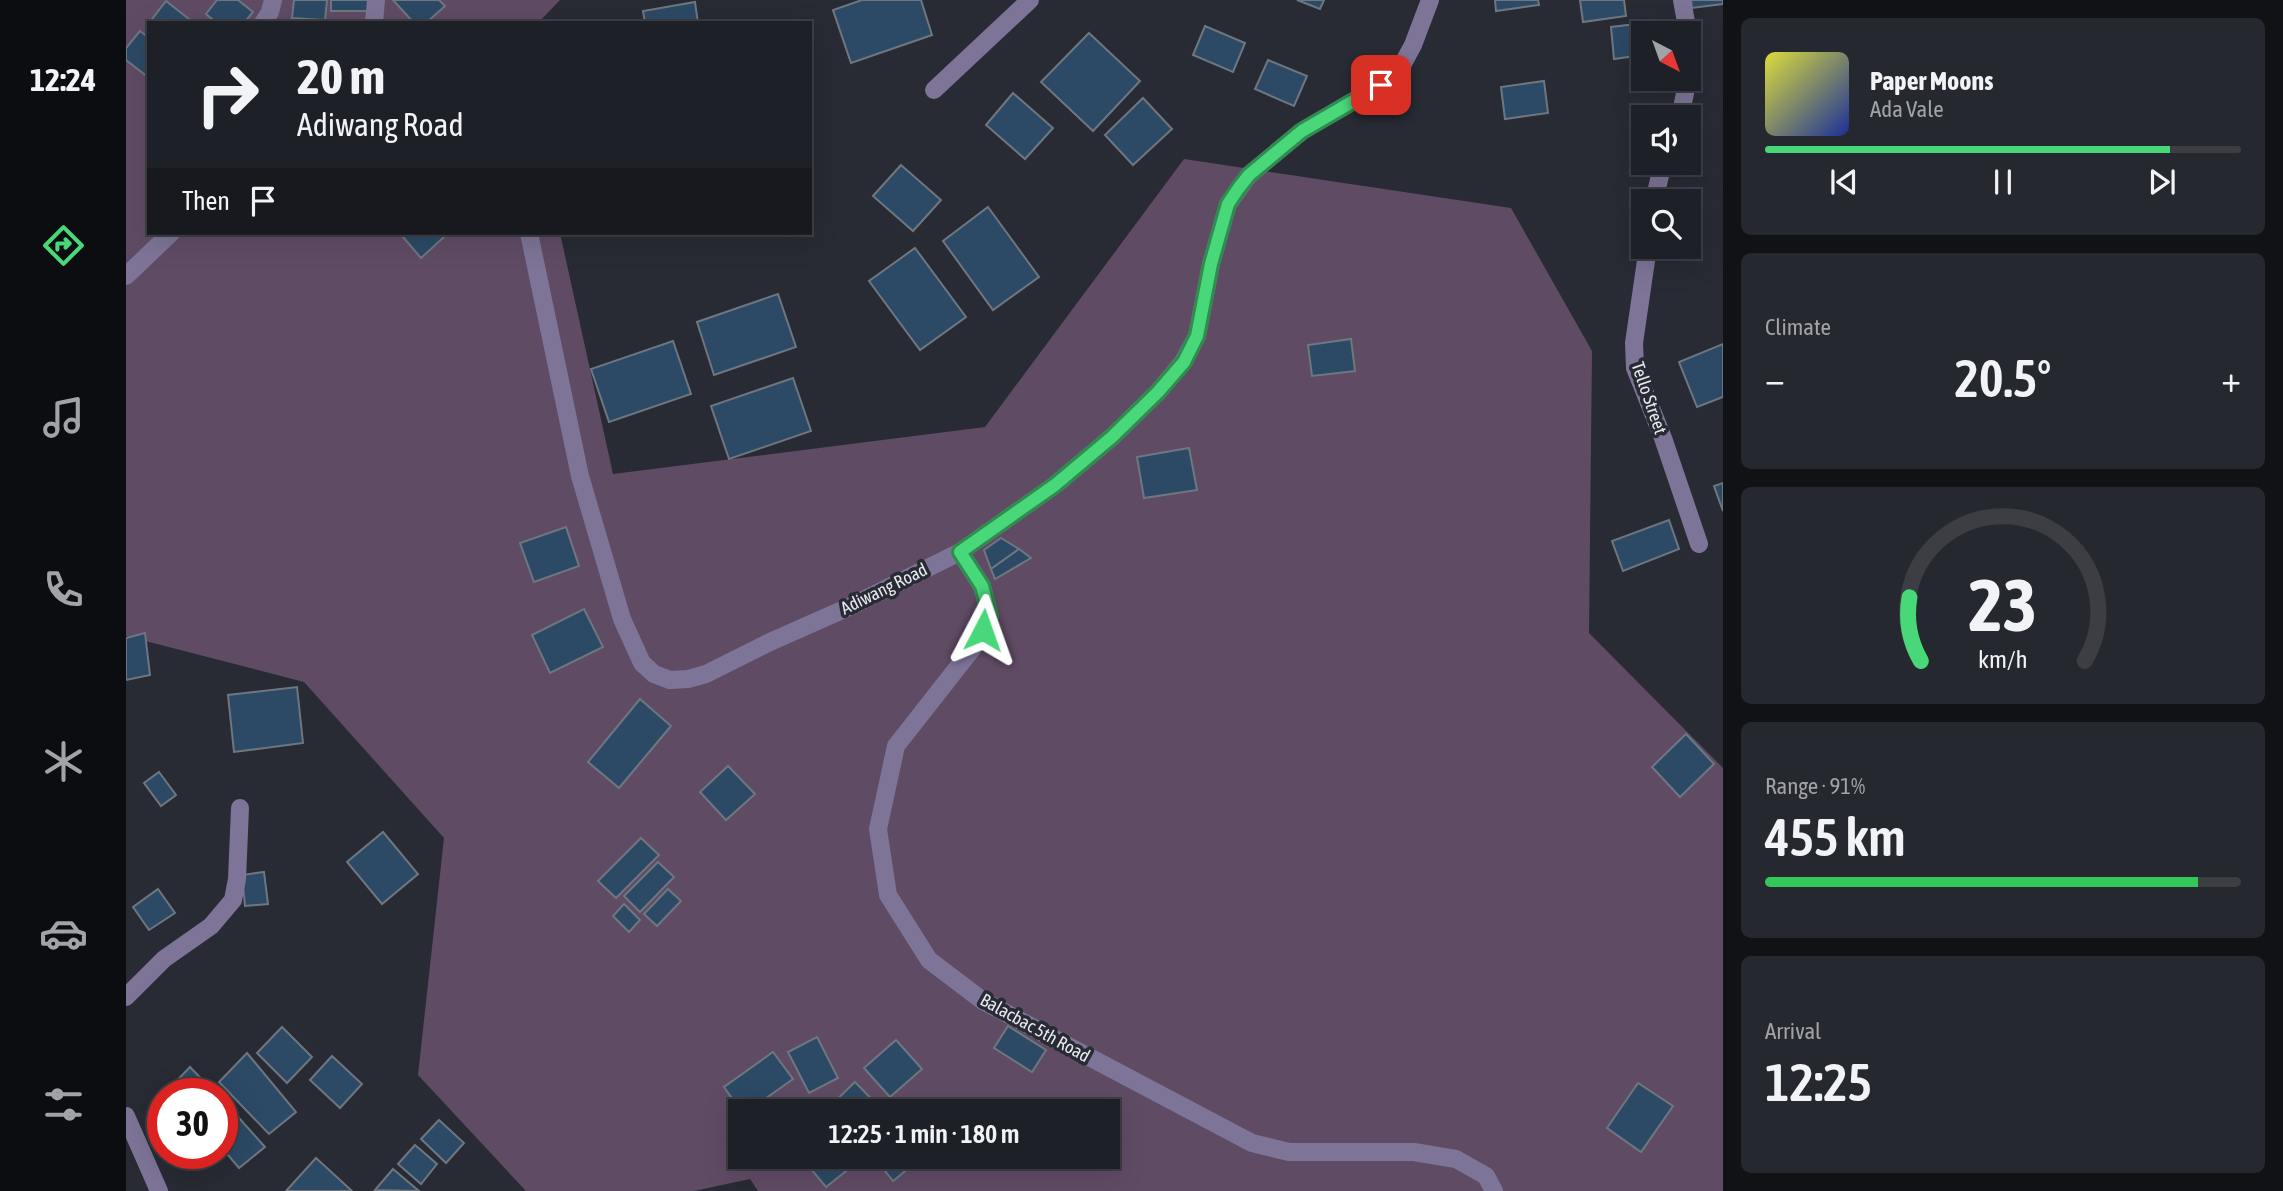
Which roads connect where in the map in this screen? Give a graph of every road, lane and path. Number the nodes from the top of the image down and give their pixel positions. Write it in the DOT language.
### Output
graph roads {
  1 [pos="273,0"];
  2 [pos="376,0"];
  3 [pos="1030,0"];
  4 [pos="1430,0"];
  5 [pos="1682,0"];
  6 [pos="264,21"];
  7 [pos="374,21"];
  8 [pos="1686,21"];
  9 [pos="934,90"];
  10 [pos="169,235"];
  11 [pos="529,235"];
  12 [pos="1646,259"];
  13 [pos="126,276"];
  14 [pos="1699,544"];
  15 [pos="960,552"];
  16 [pos="240,808"];
  17 [pos="126,996"];
  18 [pos="126,1116"];
  19 [pos="159,1191"];
  20 [pos="1494,1191"];
  1 -- 6 [label="street"];
  2 -- 7 [label="street"];
  3 -- 9 [label="street"];
  4 -- 15 [label="street, Adiwang Road"];
  5 -- 8 [label="street"];
  10 -- 13 [label="street"];
  11 -- 15 [label="street, Adiwang Road"];
  12 -- 14 [label="street, Tello Street"];
  15 -- 20 [label="street, Balacbac 5th Road"];
  16 -- 17 [label="street"];
  18 -- 19 [label="street"];
}
